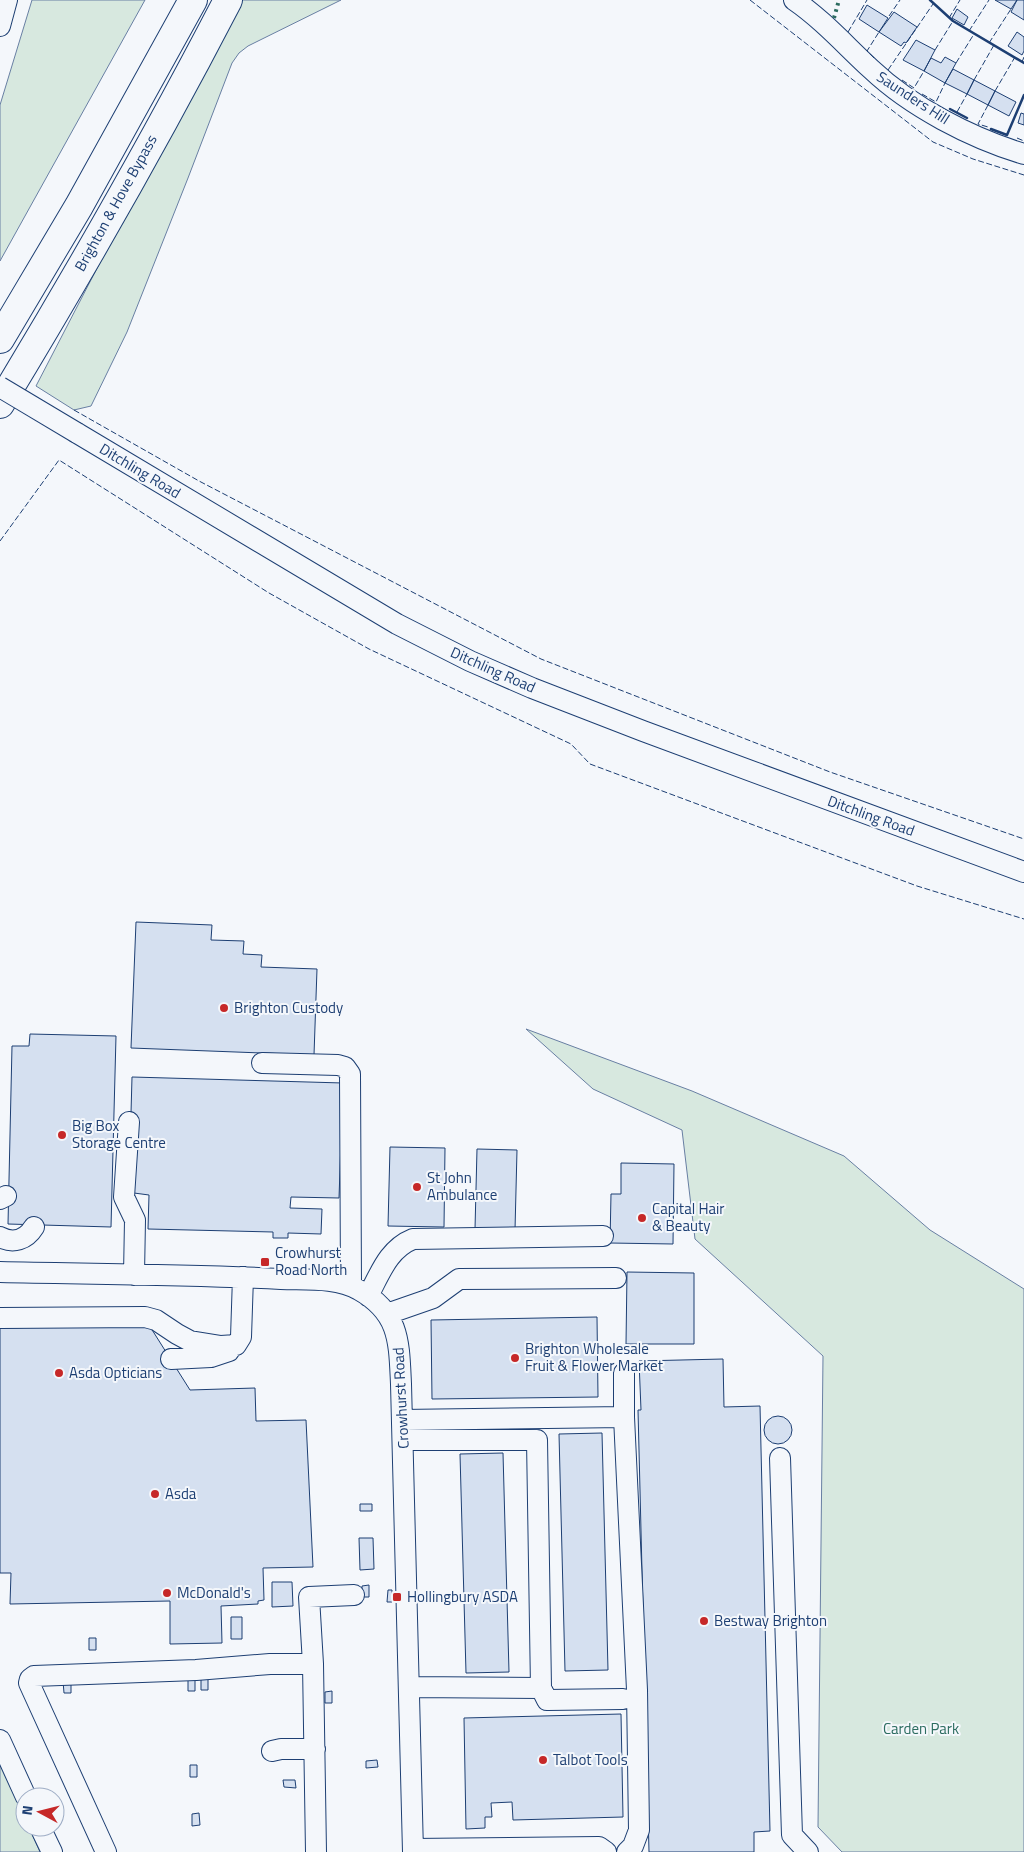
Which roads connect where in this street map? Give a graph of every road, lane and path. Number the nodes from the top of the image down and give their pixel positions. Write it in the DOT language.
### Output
graph roads {
  1 [pos="7,0"];
  2 [pos="193,0"];
  3 [pos="228,0"];
  4 [pos="794,0"];
  5 [pos="0,26"];
  6 [pos="1024,154"];
  7 [pos="0,339"];
  8 [pos="0,387"];
  9 [pos="0,404"];
  10 [pos="1024,872"];
  11 [pos="262,1064"];
  12 [pos="129,1122"];
  13 [pos="34,1227"];
  14 [pos="602,1236"];
  15 [pos="0,1238"];
  16 [pos="0,1272"];
  17 [pos="134,1275"];
  18 [pos="243,1277"];
  19 [pos="616,1278"];
  20 [pos="351,1286"];
  21 [pos="368,1296"];
  22 [pos="387,1314"];
  23 [pos="0,1318"];
  24 [pos="236,1345"];
  25 [pos="171,1360"];
  26 [pos="624,1373"];
  27 [pos="624,1417"];
  28 [pos="402,1420"];
  29 [pos="403,1440"];
  30 [pos="780,1458"];
  31 [pos="354,1595"];
  32 [pos="313,1664"];
  33 [pos="410,1687"];
  34 [pos="541,1688"];
  35 [pos="623,1698"];
  36 [pos="0,1740"];
  37 [pos="315,1749"];
  38 [pos="272,1751"];
  39 [pos="21,1787"];
  40 [pos="45,1837"];
  41 [pos="512,1850"];
  42 [pos="413,1851"];
  43 [pos="52,1852"];
  44 [pos="106,1852"];
  45 [pos="316,1852"];
  46 [pos="606,1852"];
  47 [pos="627,1852"];
  48 [pos="808,1852"];
  1 -- 5 [label="street"];
  2 -- 7 [label="highway, Brighton & Hove Bypass"];
  3 -- 9 [label="highway, Brighton & Hove Bypass"];
  4 -- 6 [label="street, Saunders Hill"];
  8 -- 10 [label="street, Ditchling Road, bridge"];
  11 -- 20 [label="street"];
  12 -- 17 [label="street"];
  13 -- 15 [label="street"];
  14 -- 21 [label="street"];
  16 -- 17 [label="street, Crowhurst Road"];
  17 -- 18 [label="street, Crowhurst Road"];
  18 -- 20 [label="street, Crowhurst Road"];
  18 -- 24 [label="street"];
  19 -- 22 [label="street"];
  20 -- 21 [label="street, Crowhurst Road"];
  21 -- 22 [label="street, Crowhurst Road"];
  22 -- 28 [label="street, Crowhurst Road"];
  23 -- 24 [label="street"];
  24 -- 25 [label="street"];
  26 -- 27 [label="street"];
  27 -- 28 [label="street"];
  27 -- 47 [label="street"];
  28 -- 29 [label="street, Crowhurst Road"];
  29 -- 33 [label="street, Crowhurst Road"];
  29 -- 34 [label="street"];
  30 -- 48 [label="street"];
  31 -- 32 [label="street"];
  32 -- 37 [label="street"];
  32 -- 44 [label="street"];
  33 -- 34 [label="street"];
  33 -- 42 [label="street, Crowhurst Road"];
  34 -- 35 [label="street"];
  36 -- 39 [label="street"];
  37 -- 38 [label="street"];
  37 -- 45 [label="street"];
  40 -- 43 [label="street"];
  41 -- 42 [label="street"];
  41 -- 46 [label="street"];
}
